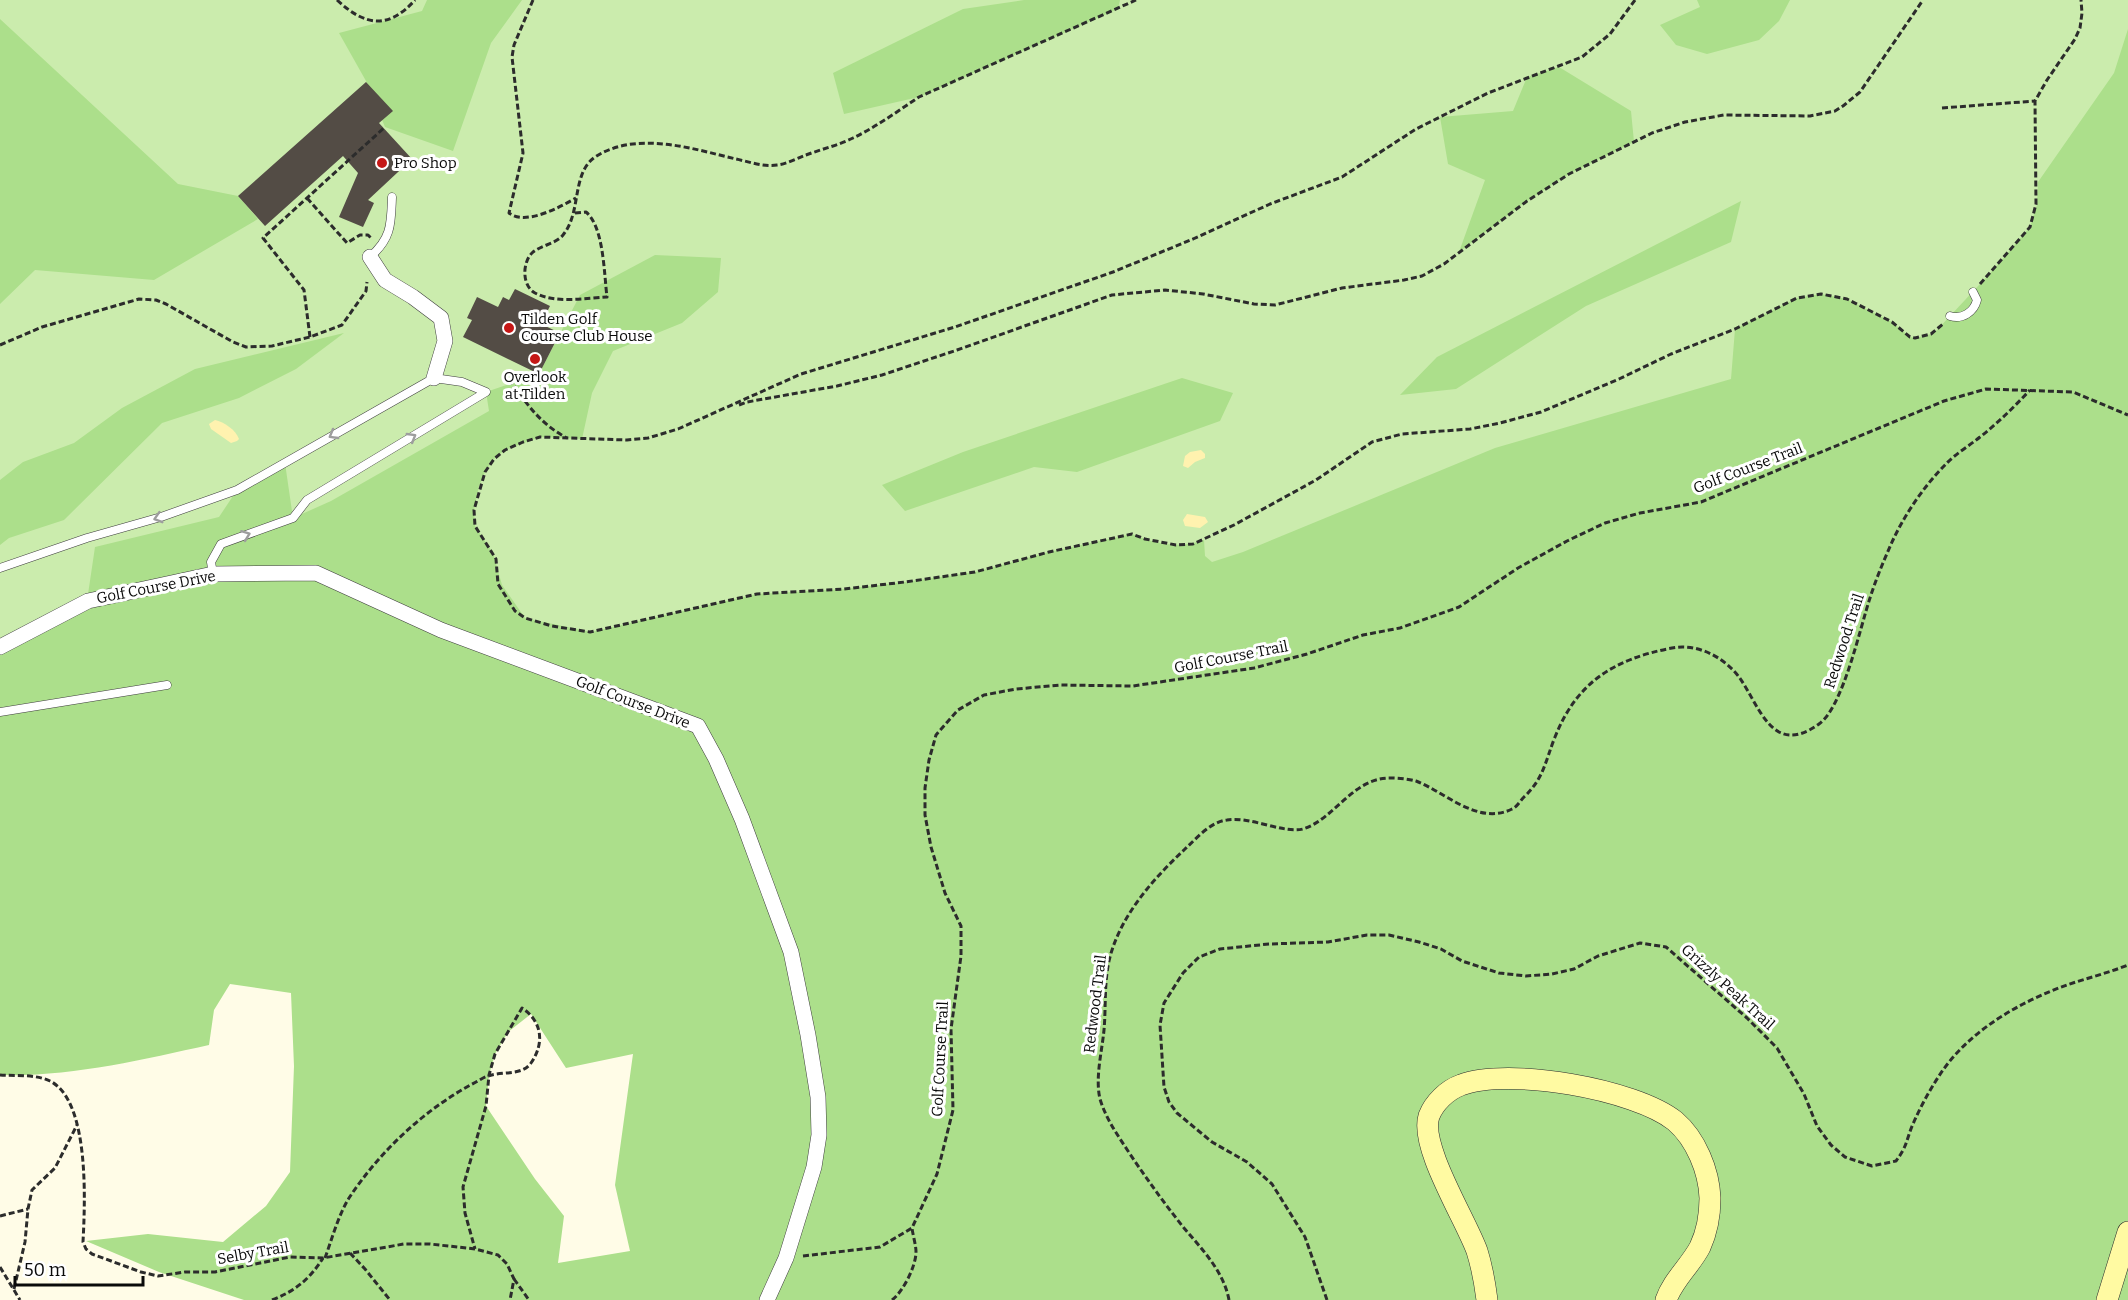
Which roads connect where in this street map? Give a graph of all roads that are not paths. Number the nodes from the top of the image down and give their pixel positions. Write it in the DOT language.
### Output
graph roads {
  1 [pos="392,197"];
  2 [pos="376,252"];
  3 [pos="1973,292"];
  4 [pos="1950,316"];
  5 [pos="434,378"];
  6 [pos="0,568"];
  7 [pos="213,574"];
  8 [pos="0,647"];
  9 [pos="167,685"];
  10 [pos="0,712"];
  11 [pos="2128,1232"];
  12 [pos="767,1300"];
  13 [pos="1487,1300"];
  14 [pos="1666,1300"];
  15 [pos="2107,1300"];
  1 -- 2 [label="lane"];
  2 -- 5 [label="street"];
  3 -- 4 [label="lane"];
  5 -- 6 [label="lane, one-way"];
  7 -- 5 [label="lane, one-way"];
  7 -- 8 [label="street, Golf Course Drive"];
  7 -- 12 [label="street, Golf Course Drive"];
  9 -- 10 [label="lane"];
  11 -- 15 [label="street"];
  13 -- 14 [label="street"];
}
